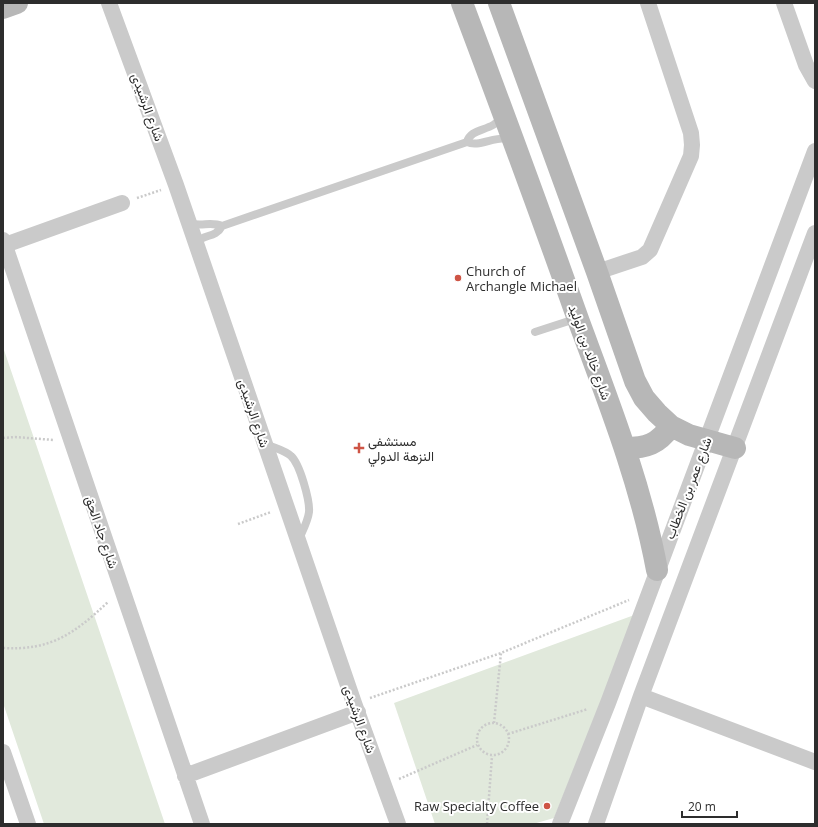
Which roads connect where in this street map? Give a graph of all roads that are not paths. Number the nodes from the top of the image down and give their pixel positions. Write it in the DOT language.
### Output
graph roads {
  1 [pos="17,3"];
  2 [pos="109,3"];
  3 [pos="462,3"];
  4 [pos="498,3"];
  5 [pos="648,3"];
  6 [pos="784,3"];
  7 [pos="3,8"];
  8 [pos="815,81"];
  9 [pos="504,113"];
  10 [pos="513,140"];
  11 [pos="466,142"];
  12 [pos="815,151"];
  13 [pos="122,203"];
  14 [pos="189,223"];
  15 [pos="222,226"];
  16 [pos="815,233"];
  17 [pos="4,242"];
  18 [pos="196,243"];
  19 [pos="598,272"];
  20 [pos="578,318"];
  21 [pos="534,332"];
  22 [pos="671,426"];
  23 [pos="706,441"];
  24 [pos="265,444"];
  25 [pos="625,448"];
  26 [pos="735,448"];
  27 [pos="298,541"];
  28 [pos="657,570"];
  29 [pos="641,696"];
  30 [pos="356,708"];
  31 [pos="815,761"];
  32 [pos="5,762"];
  33 [pos="186,776"];
  34 [pos="562,823"];
  35 [pos="28,824"];
  36 [pos="202,824"];
  37 [pos="398,824"];
  38 [pos="596,824"];
  1 -- 7 [label="street"];
  2 -- 14 [label="street, شارع الرشيدى"];
  3 -- 9 [label="street, شارع خالد بن الوليد"];
  4 -- 19 [label="street"];
  5 -- 19 [label="street"];
  6 -- 8 [label="street"];
  9 -- 10 [label="street, شارع خالد بن الوليد"];
  9 -- 11 [label="lane"];
  10 -- 11 [label="lane"];
  10 -- 20 [label="street, شارع خالد بن الوليد"];
  11 -- 15 [label="lane"];
  12 -- 23 [label="street, شارع عمر بن الخطاب"];
  13 -- 17 [label="street"];
  14 -- 15 [label="lane"];
  14 -- 18 [label="street, شارع الرشيدى"];
  15 -- 18 [label="lane"];
  16 -- 26 [label="street"];
  17 -- 33 [label="street, شارع جاد الحق"];
  18 -- 24 [label="street, شارع الرشيدى"];
  19 -- 22 [label="street"];
  20 -- 21 [label="lane"];
  20 -- 25 [label="street, شارع خالد بن الوليد"];
  22 -- 23 [label="street"];
  22 -- 25 [label="street"];
  23 -- 26 [label="street"];
  23 -- 28 [label="street, شارع عمر بن الخطاب"];
  24 -- 27 [label="street, شارع الرشيدى"];
  24 -- 27 [label="lane"];
  25 -- 28 [label="street, شارع خالد بن الوليد"];
  26 -- 29 [label="street"];
  27 -- 30 [label="street, شارع الرشيدى"];
  28 -- 34 [label="street, شارع عمر بن الخطاب"];
  29 -- 31 [label="street"];
  29 -- 38 [label="street"];
  30 -- 33 [label="street"];
  30 -- 37 [label="street, شارع الرشيدى"];
  32 -- 35 [label="street"];
  33 -- 36 [label="street, شارع جاد الحق"];
}
